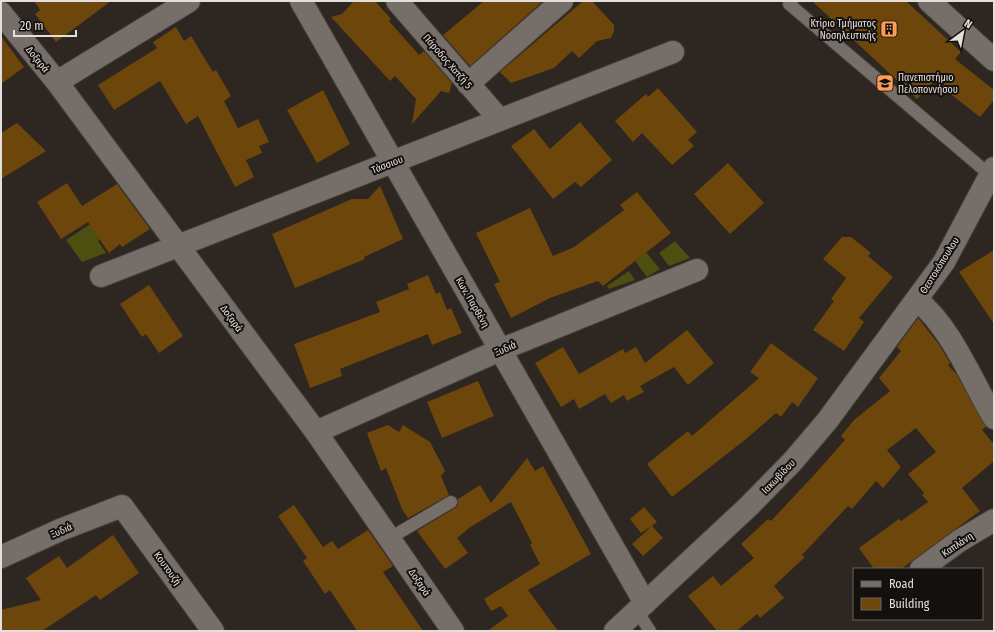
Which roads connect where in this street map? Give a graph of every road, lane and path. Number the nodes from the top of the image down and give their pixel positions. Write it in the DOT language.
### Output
graph roads {
  1 [pos="189,1"];
  2 [pos="301,1"];
  3 [pos="397,1"];
  4 [pos="562,1"];
  5 [pos="792,1"];
  6 [pos="929,1"];
  7 [pos="1,13"];
  8 [pos="673,52"];
  9 [pos="994,60"];
  10 [pos="57,82"];
  11 [pos="468,84"];
  12 [pos="500,120"];
  13 [pos="392,162"];
  14 [pos="992,172"];
  15 [pos="179,246"];
  16 [pos="697,270"];
  17 [pos="101,276"];
  18 [pos="917,300"];
  19 [pos="500,350"];
  20 [pos="994,418"];
  21 [pos="316,432"];
  22 [pos="451,502"];
  23 [pos="122,506"];
  24 [pos="994,520"];
  25 [pos="390,538"];
  26 [pos="1,557"];
  27 [pos="922,568"];
  28 [pos="641,607"];
  29 [pos="213,631"];
  30 [pos="453,631"];
  31 [pos="616,631"];
  32 [pos="650,631"];
  1 -- 10 [label="street"];
  2 -- 13 [label="street, Κων. Παρθένη"];
  3 -- 11 [label="street, Πάροδος Χατζή 5"];
  4 -- 11 [label="street"];
  5 -- 14 [label="lane"];
  6 -- 9 [label="street"];
  7 -- 10 [label="street, Δοξαρά"];
  8 -- 12 [label="street, Τάσσιου"];
  10 -- 15 [label="street, Δοξαρά"];
  11 -- 12 [label="street, Πάροδος Χατζή 5"];
  12 -- 13 [label="street, Τάσσιου"];
  13 -- 15 [label="street, Τάσσιου"];
  13 -- 19 [label="street, Κων. Παρθένη"];
  14 -- 18 [label="street, Θεοτοκόπουλου"];
  15 -- 17 [label="street, Τάσσιου"];
  15 -- 21 [label="street, Δοξαρά"];
  16 -- 19 [label="street, Ξυδιά"];
  18 -- 20 [label="street, Θεοτοκόπουλου"];
  18 -- 28 [label="street, Ιακωβίδου"];
  19 -- 21 [label="street, Ξυδιά"];
  19 -- 28 [label="street, Κων. Παρθένη"];
  21 -- 25 [label="street, Δοξαρά"];
  22 -- 25 [label="lane"];
  23 -- 26 [label="street, Ξυδιά"];
  23 -- 29 [label="street, Κουτουζή"];
  24 -- 27 [label="street, Καπλάνη"];
  25 -- 30 [label="street, Δοξαρά"];
  28 -- 31 [label="street, Ιακωβίδου"];
  28 -- 32 [label="lane"];
}
